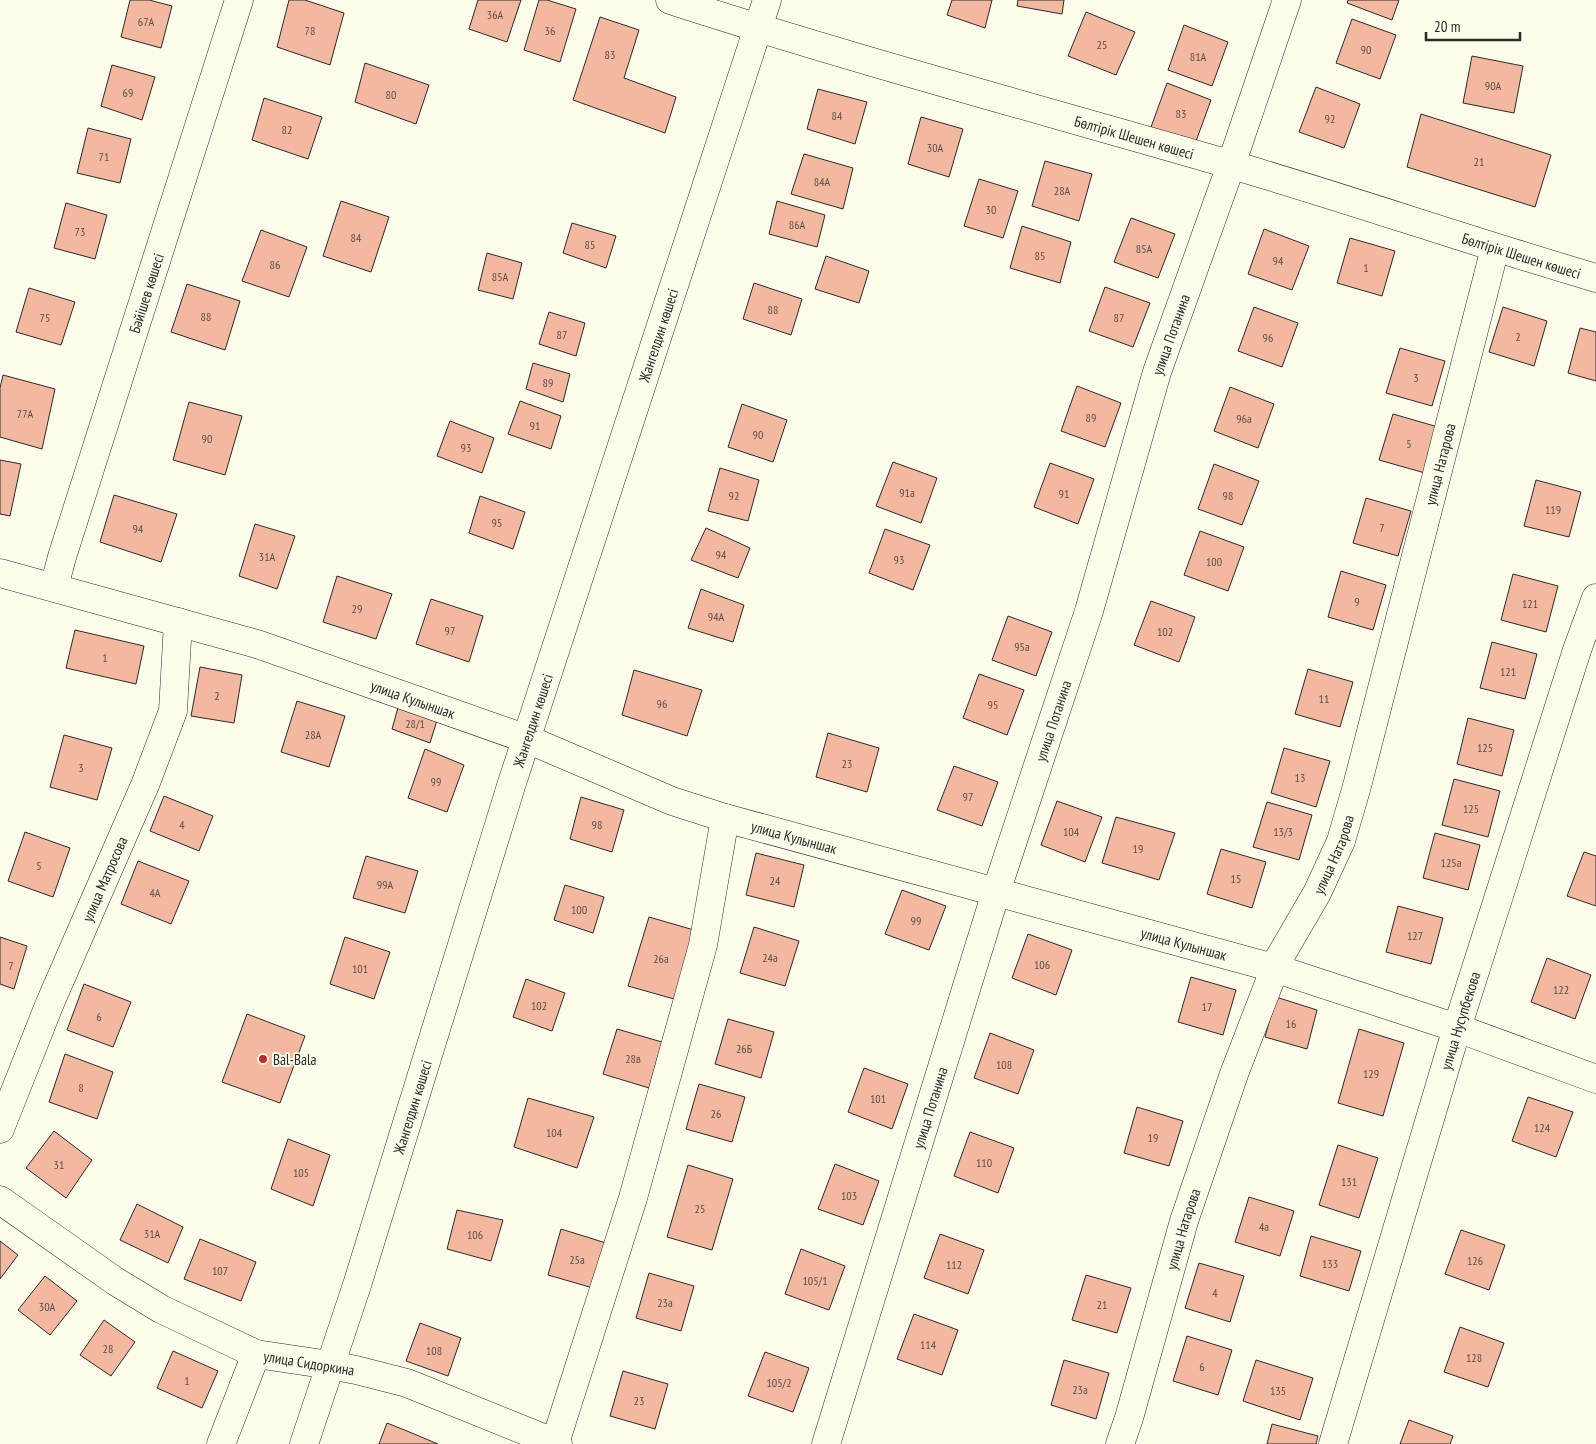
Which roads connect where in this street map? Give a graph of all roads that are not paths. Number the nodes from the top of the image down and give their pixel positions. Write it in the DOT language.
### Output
graph roads {
  1 [pos="239,0"];
  2 [pos="670,0"];
  3 [pos="767,0"];
  4 [pos="1287,0"];
  5 [pos="758,29"];
  6 [pos="1232,165"];
  7 [pos="1495,248"];
  8 [pos="1596,278"];
  9 [pos="0,573"];
  10 [pos="54,587"];
  11 [pos="1596,598"];
  12 [pos="178,622"];
  13 [pos="527,739"];
  14 [pos="726,818"];
  15 [pos="996,892"];
  16 [pos="1274,968"];
  17 [pos="1457,1028"];
  18 [pos="1596,1079"];
  19 [pos="0,1129"];
  20 [pos="0,1200"];
  21 [pos="256,1354"];
  22 [pos="330,1365"];
  23 [pos="221,1444"];
  24 [pos="304,1444"];
  25 [pos="556,1444"];
  26 [pos="826,1444"];
  27 [pos="1120,1444"];
  28 [pos="1333,1444"];
  1 -- 10 [label="street, Бәйішев көшесі"];
  2 -- 5 [label="street, Бөлтірік Шешен көшесі"];
  3 -- 5 [label="street, Жангелдин көшесі"];
  4 -- 6 [label="street, улица Потанина"];
  5 -- 6 [label="street, Бөлтірік Шешен көшесі"];
  5 -- 13 [label="street, Жангелдин көшесі"];
  6 -- 7 [label="street, Бөлтірік Шешен көшесі"];
  6 -- 15 [label="street, улица Потанина"];
  7 -- 8 [label="street, Бөлтірік Шешен көшесі"];
  7 -- 16 [label="street, улица Натарова"];
  9 -- 10 [label="street, улица Кулыншак"];
  10 -- 12 [label="street, улица Кулыншак"];
  11 -- 17 [label="street, улица Нусупбекова"];
  12 -- 13 [label="street, улица Кулыншак"];
  12 -- 19 [label="street, улица Матросова"];
  13 -- 14 [label="street, улица Кулыншак"];
  13 -- 22 [label="street, Жангелдин көшесі"];
  14 -- 15 [label="street, улица Кулыншак"];
  14 -- 25 [label="street"];
  15 -- 16 [label="street, улица Кулыншак"];
  15 -- 26 [label="street, улица Потанина"];
  16 -- 17 [label="street, улица Кулыншак"];
  16 -- 27 [label="street, улица Натарова"];
  17 -- 18 [label="street, улица Кулыншак"];
  17 -- 28 [label="street, улица Нусупбекова"];
  20 -- 21 [label="street, улица Сидоркина"];
  21 -- 22 [label="street, улица Сидоркина"];
  21 -- 23 [label="street"];
  22 -- 24 [label="street, Жангелдин көшесі"];
  22 -- 25 [label="street, улица Сидоркина"];
}
